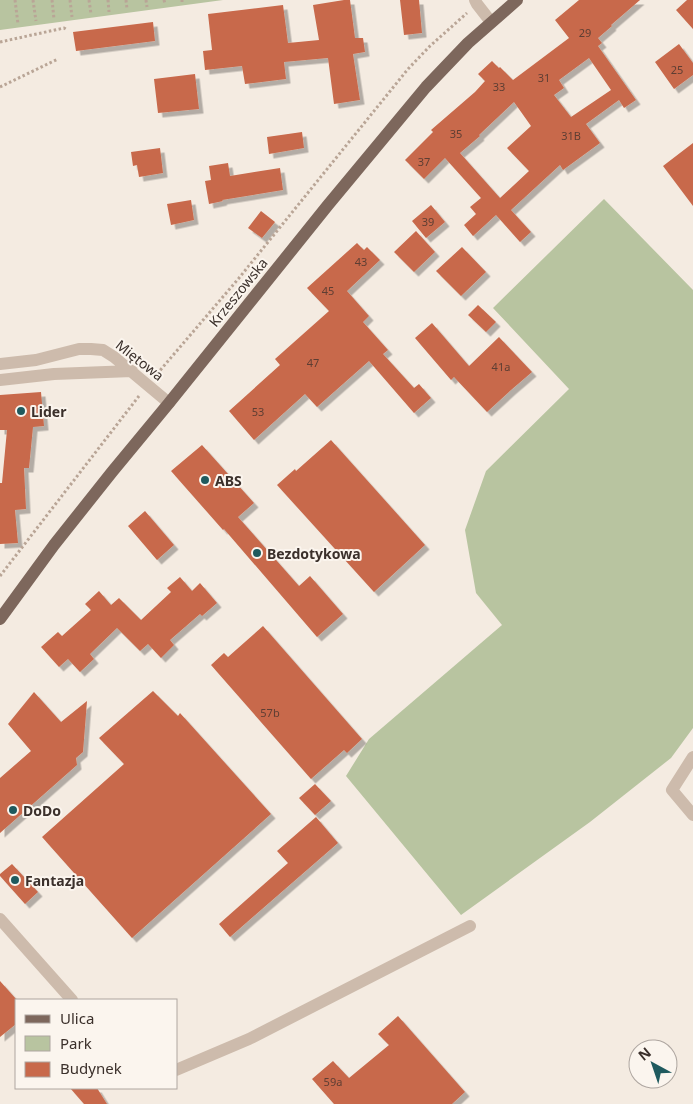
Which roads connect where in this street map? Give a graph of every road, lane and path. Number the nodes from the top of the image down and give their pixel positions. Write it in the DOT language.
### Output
graph roads {
  1 [pos="15,0"];
  2 [pos="33,0"];
  3 [pos="52,0"];
  4 [pos="70,0"];
  5 [pos="89,0"];
  6 [pos="108,0"];
  7 [pos="126,0"];
  8 [pos="146,0"];
  9 [pos="517,0"];
  10 [pos="476,2"];
  11 [pos="147,7"];
  12 [pos="127,9"];
  13 [pos="109,12"];
  14 [pos="91,14"];
  15 [pos="72,17"];
  16 [pos="54,19"];
  17 [pos="36,22"];
  18 [pos="491,22"];
  19 [pos="18,24"];
  20 [pos="67,30"];
  21 [pos="0,42"];
  22 [pos="58,59"];
  23 [pos="0,87"];
  24 [pos="0,364"];
  25 [pos="132,371"];
  26 [pos="0,380"];
  27 [pos="148,385"];
  28 [pos="169,403"];
  29 [pos="0,576"];
  30 [pos="0,619"];
  31 [pos="693,756"];
  32 [pos="693,815"];
  33 [pos="0,920"];
  34 [pos="470,926"];
  35 [pos="71,999"];
  36 [pos="178,1069"];
  1 -- 19 [label="path"];
  2 -- 17 [label="path"];
  3 -- 16 [label="path"];
  4 -- 15 [label="path"];
  5 -- 14 [label="path"];
  6 -- 13 [label="path"];
  7 -- 12 [label="path"];
  8 -- 11 [label="path"];
  9 -- 18 [label="main road, Krzeszowska"];
  10 -- 18 [label="street"];
  10 -- 27 [label="path"];
  18 -- 28 [label="main road, Krzeszowska"];
  20 -- 21 [label="path"];
  22 -- 23 [label="path"];
  24 -- 25 [label="street, Miętowa"];
  25 -- 26 [label="street"];
  25 -- 27 [label="street, Miętowa"];
  27 -- 28 [label="street, Miętowa"];
  27 -- 29 [label="path"];
  28 -- 30 [label="main road, Krzeszowska"];
  31 -- 32 [label="street"];
  33 -- 35 [label="street"];
  34 -- 36 [label="street"];
}
